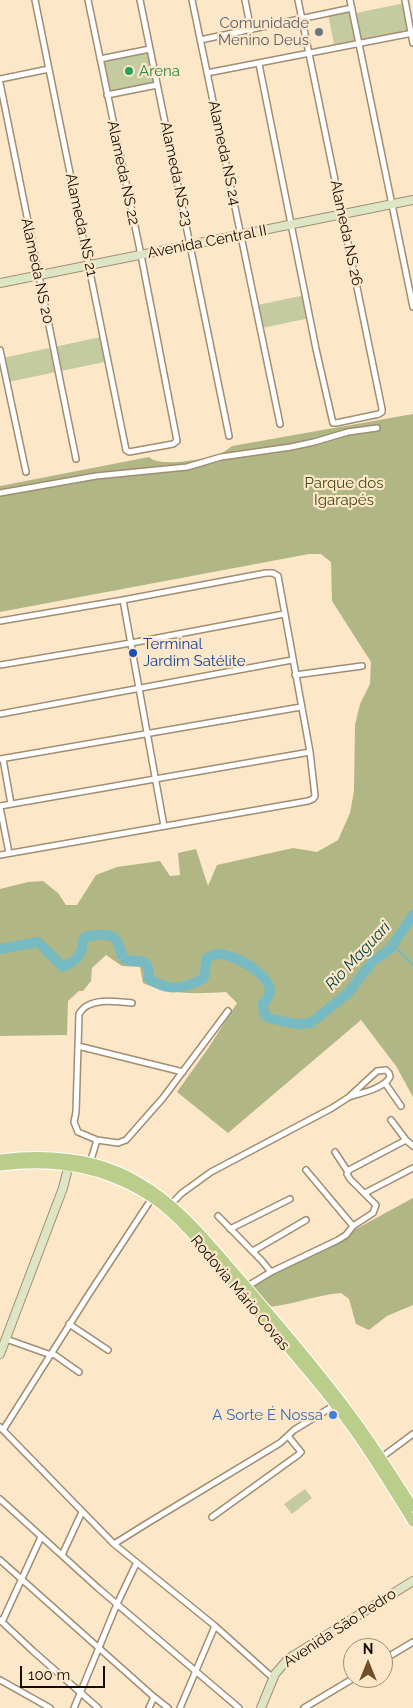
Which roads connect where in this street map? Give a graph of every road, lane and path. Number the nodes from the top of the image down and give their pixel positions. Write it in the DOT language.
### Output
graph roads {
  1 [pos="35,0"];
  2 [pos="88,0"];
  3 [pos="140,0"];
  4 [pos="192,0"];
  5 [pos="245,0"];
  6 [pos="298,0"];
  7 [pos="350,0"];
  8 [pos="404,0"];
  9 [pos="352,8"];
  10 [pos="302,19"];
  11 [pos="251,30"];
  12 [pos="412,33"];
  13 [pos="200,40"];
  14 [pos="359,44"];
  15 [pos="413,44"];
  16 [pos="150,49"];
  17 [pos="310,53"];
  18 [pos="100,59"];
  19 [pos="259,64"];
  20 [pos="49,69"];
  21 [pos="207,73"];
  22 [pos="0,81"];
  23 [pos="157,85"];
  24 [pos="107,95"];
  25 [pos="3,115"];
  26 [pos="413,200"];
  27 [pos="392,204"];
  28 [pos="342,215"];
  29 [pos="291,225"];
  30 [pos="241,235"];
  31 [pos="191,244"];
  32 [pos="141,255"];
  33 [pos="90,266"];
  34 [pos="38,277"];
  35 [pos="0,283"];
  36 [pos="413,307"];
  37 [pos="0,350"];
  38 [pos="280,424"];
  39 [pos="377,428"];
  40 [pos="228,436"];
  41 [pos="126,450"];
  42 [pos="76,459"];
  43 [pos="26,472"];
  44 [pos="0,494"];
  45 [pos="123,600"];
  46 [pos="284,614"];
  47 [pos="0,621"];
  48 [pos="131,643"];
  49 [pos="292,660"];
  50 [pos="0,665"];
  51 [pos="362,666"];
  52 [pos="295,676"];
  53 [pos="139,689"];
  54 [pos="302,707"];
  55 [pos="0,714"];
  56 [pos="147,734"];
  57 [pos="310,752"];
  58 [pos="2,759"];
  59 [pos="156,779"];
  60 [pos="11,804"];
  61 [pos="0,807"];
  62 [pos="164,826"];
  63 [pos="9,853"];
  64 [pos="0,855"];
  65 [pos="132,1003"];
  66 [pos="228,1010"];
  67 [pos="78,1046"];
  68 [pos="183,1072"];
  69 [pos="385,1083"];
  70 [pos="349,1097"];
  71 [pos="401,1106"];
  72 [pos="391,1120"];
  73 [pos="97,1140"];
  74 [pos="406,1140"];
  75 [pos="413,1146"];
  76 [pos="335,1152"];
  77 [pos="0,1159"];
  78 [pos="68,1161"];
  79 [pos="90,1163"];
  80 [pos="0,1166"];
  81 [pos="413,1168"];
  82 [pos="306,1170"];
  83 [pos="348,1172"];
  84 [pos="365,1193"];
  85 [pos="152,1198"];
  86 [pos="290,1199"];
  87 [pos="171,1204"];
  88 [pos="218,1216"];
  89 [pos="306,1220"];
  90 [pos="353,1226"];
  91 [pos="230,1229"];
  92 [pos="253,1251"];
  93 [pos="271,1272"];
  94 [pos="246,1287"];
  95 [pos="261,1311"];
  96 [pos="70,1324"];
  97 [pos="6,1339"];
  98 [pos="108,1350"];
  99 [pos="0,1354"];
  100 [pos="51,1354"];
  101 [pos="79,1372"];
  102 [pos="335,1405"];
  103 [pos="2,1429"];
  104 [pos="413,1434"];
  105 [pos="288,1436"];
  106 [pos="382,1458"];
  107 [pos="0,1499"];
  108 [pos="413,1507"];
  109 [pos="82,1512"];
  110 [pos="212,1517"];
  111 [pos="413,1522"];
  112 [pos="41,1537"];
  113 [pos="114,1544"];
  114 [pos="62,1555"];
  115 [pos="0,1560"];
  116 [pos="136,1564"];
  117 [pos="22,1579"];
  118 [pos="413,1581"];
  119 [pos="117,1604"];
  120 [pos="1,1621"];
  121 [pos="215,1626"];
  122 [pos="413,1642"];
  123 [pos="99,1648"];
  124 [pos="393,1654"];
  125 [pos="197,1671"];
  126 [pos="273,1678"];
  127 [pos="0,1680"];
  128 [pos="343,1685"];
  129 [pos="80,1694"];
  130 [pos="154,1697"];
  131 [pos="50,1708"];
  132 [pos="74,1708"];
  133 [pos="98,1708"];
  134 [pos="149,1708"];
  135 [pos="168,1708"];
  136 [pos="180,1708"];
  137 [pos="239,1708"];
  138 [pos="261,1708"];
  139 [pos="304,1708"];
  1 -- 20 [label="street, Alameda NS 21"];
  2 -- 18 [label="street, Alameda NS 22"];
  3 -- 16 [label="street, Alameda NS 23"];
  4 -- 13 [label="street, Alameda NS 24"];
  5 -- 11 [label="street"];
  6 -- 10 [label="street, Alameda NS 26"];
  7 -- 9 [label="street"];
  8 -- 12 [label="street"];
  9 -- 10 [label="street"];
  9 -- 14 [label="street"];
  10 -- 11 [label="street"];
  10 -- 17 [label="street, Alameda NS 26"];
  11 -- 13 [label="street"];
  12 -- 14 [label="street"];
  12 -- 15 [label="street"];
  13 -- 21 [label="street, Alameda NS 24"];
  14 -- 17 [label="street"];
  14 -- 27 [label="street"];
  16 -- 18 [label="street"];
  16 -- 23 [label="street, Alameda NS 23"];
  17 -- 19 [label="street"];
  17 -- 28 [label="street, Alameda NS 26"];
  18 -- 24 [label="street, Alameda NS 22"];
  19 -- 21 [label="street"];
  19 -- 29 [label="street"];
  20 -- 22 [label="street"];
  20 -- 33 [label="street, Alameda NS 21"];
  21 -- 30 [label="street, Alameda NS 24"];
  22 -- 25 [label="street, Alameda NS 20"];
  23 -- 24 [label="street"];
  23 -- 31 [label="street, Alameda NS 23"];
  24 -- 32 [label="street, Alameda NS 22"];
  25 -- 34 [label="street, Alameda NS 20"];
  26 -- 27 [label="street, Avenida Central II"];
  27 -- 28 [label="street, Avenida Central II"];
  27 -- 36 [label="street"];
  28 -- 29 [label="street, Avenida Central II"];
  28 -- 29 [label="street, Alameda NS 26"];
  29 -- 30 [label="street, Avenida Central II"];
  30 -- 31 [label="street, Avenida Central II"];
  30 -- 38 [label="street, Alameda NS 24"];
  31 -- 32 [label="street, Avenida Central II"];
  31 -- 40 [label="street, Alameda NS 23"];
  32 -- 33 [label="street, Avenida Central II"];
  32 -- 41 [label="street, Alameda NS 22"];
  33 -- 34 [label="street, Avenida Central II"];
  33 -- 41 [label="street, Alameda NS 21"];
  34 -- 35 [label="street, Avenida Central II"];
  34 -- 42 [label="street, Alameda NS 20"];
  37 -- 43 [label="street"];
  39 -- 44 [label="street"];
  45 -- 46 [label="street"];
  45 -- 47 [label="street"];
  45 -- 48 [label="street"];
  46 -- 48 [label="street"];
  46 -- 49 [label="street"];
  48 -- 50 [label="street"];
  48 -- 53 [label="street"];
  49 -- 52 [label="street"];
  49 -- 53 [label="street"];
  51 -- 52 [label="street"];
  52 -- 54 [label="street"];
  53 -- 55 [label="street"];
  53 -- 56 [label="street"];
  54 -- 56 [label="street"];
  54 -- 57 [label="street"];
  56 -- 58 [label="street"];
  56 -- 59 [label="street"];
  57 -- 59 [label="street"];
  57 -- 62 [label="street"];
  58 -- 60 [label="street"];
  59 -- 60 [label="street"];
  59 -- 62 [label="street"];
  60 -- 61 [label="street"];
  61 -- 63 [label="street"];
  62 -- 63 [label="street"];
  63 -- 64 [label="street"];
  65 -- 67 [label="street"];
  66 -- 68 [label="street"];
  67 -- 68 [label="street"];
  67 -- 73 [label="street"];
  68 -- 73 [label="street"];
  69 -- 70 [label="street"];
  69 -- 70 [label="street"];
  69 -- 71 [label="street"];
  70 -- 87 [label="street"];
  72 -- 74 [label="street"];
  73 -- 79 [label="street"];
  74 -- 75 [label="street"];
  74 -- 83 [label="street"];
  76 -- 83 [label="street"];
  77 -- 78 [label="main road, Rodovia Mário Covas"];
  78 -- 79 [label="main road, Rodovia Mário Covas"];
  78 -- 80 [label="main road, Rodovia Mário Covas"];
  78 -- 85 [label="main road, Rodovia Mário Covas"];
  78 -- 97 [label="street"];
  79 -- 87 [label="main road, Rodovia Mário Covas"];
  81 -- 84 [label="street"];
  82 -- 90 [label="street"];
  83 -- 84 [label="street"];
  84 -- 90 [label="street"];
  85 -- 95 [label="main road, Rodovia Mário Covas"];
  85 -- 96 [label="street"];
  86 -- 91 [label="street"];
  87 -- 94 [label="main road, Rodovia Mário Covas"];
  88 -- 91 [label="street"];
  89 -- 92 [label="street"];
  90 -- 93 [label="street"];
  91 -- 92 [label="street"];
  92 -- 93 [label="street"];
  93 -- 94 [label="street"];
  94 -- 95 [label="main road, Rodovia Mário Covas"];
  95 -- 102 [label="main road, Rodovia Mário Covas"];
  95 -- 106 [label="main road, Rodovia Mário Covas"];
  96 -- 98 [label="street"];
  96 -- 100 [label="street"];
  97 -- 99 [label="street"];
  97 -- 100 [label="street"];
  100 -- 101 [label="street"];
  100 -- 103 [label="street"];
  102 -- 105 [label="street"];
  102 -- 111 [label="main road, Rodovia Mário Covas"];
  103 -- 109 [label="street"];
  104 -- 106 [label="street"];
  105 -- 110 [label="street"];
  105 -- 113 [label="street"];
  106 -- 108 [label="main road, Rodovia Mário Covas"];
  107 -- 112 [label="street"];
  109 -- 113 [label="street"];
  109 -- 114 [label="street"];
  112 -- 114 [label="street"];
  112 -- 117 [label="street"];
  113 -- 116 [label="street"];
  114 -- 119 [label="street"];
  115 -- 117 [label="street"];
  116 -- 119 [label="street"];
  116 -- 121 [label="street"];
  117 -- 120 [label="street"];
  117 -- 123 [label="street"];
  118 -- 126 [label="street, Avenida São Pedro"];
  119 -- 123 [label="street"];
  119 -- 125 [label="street"];
  120 -- 129 [label="street"];
  121 -- 125 [label="street"];
  121 -- 126 [label="street"];
  122 -- 124 [label="street"];
  123 -- 129 [label="street"];
  123 -- 130 [label="street"];
  125 -- 136 [label="street"];
  125 -- 137 [label="street"];
  126 -- 138 [label="street, Avenida São Pedro"];
  127 -- 131 [label="street"];
  128 -- 139 [label="street"];
  129 -- 132 [label="street"];
  129 -- 133 [label="street"];
  130 -- 134 [label="street"];
  130 -- 135 [label="street"];
}
